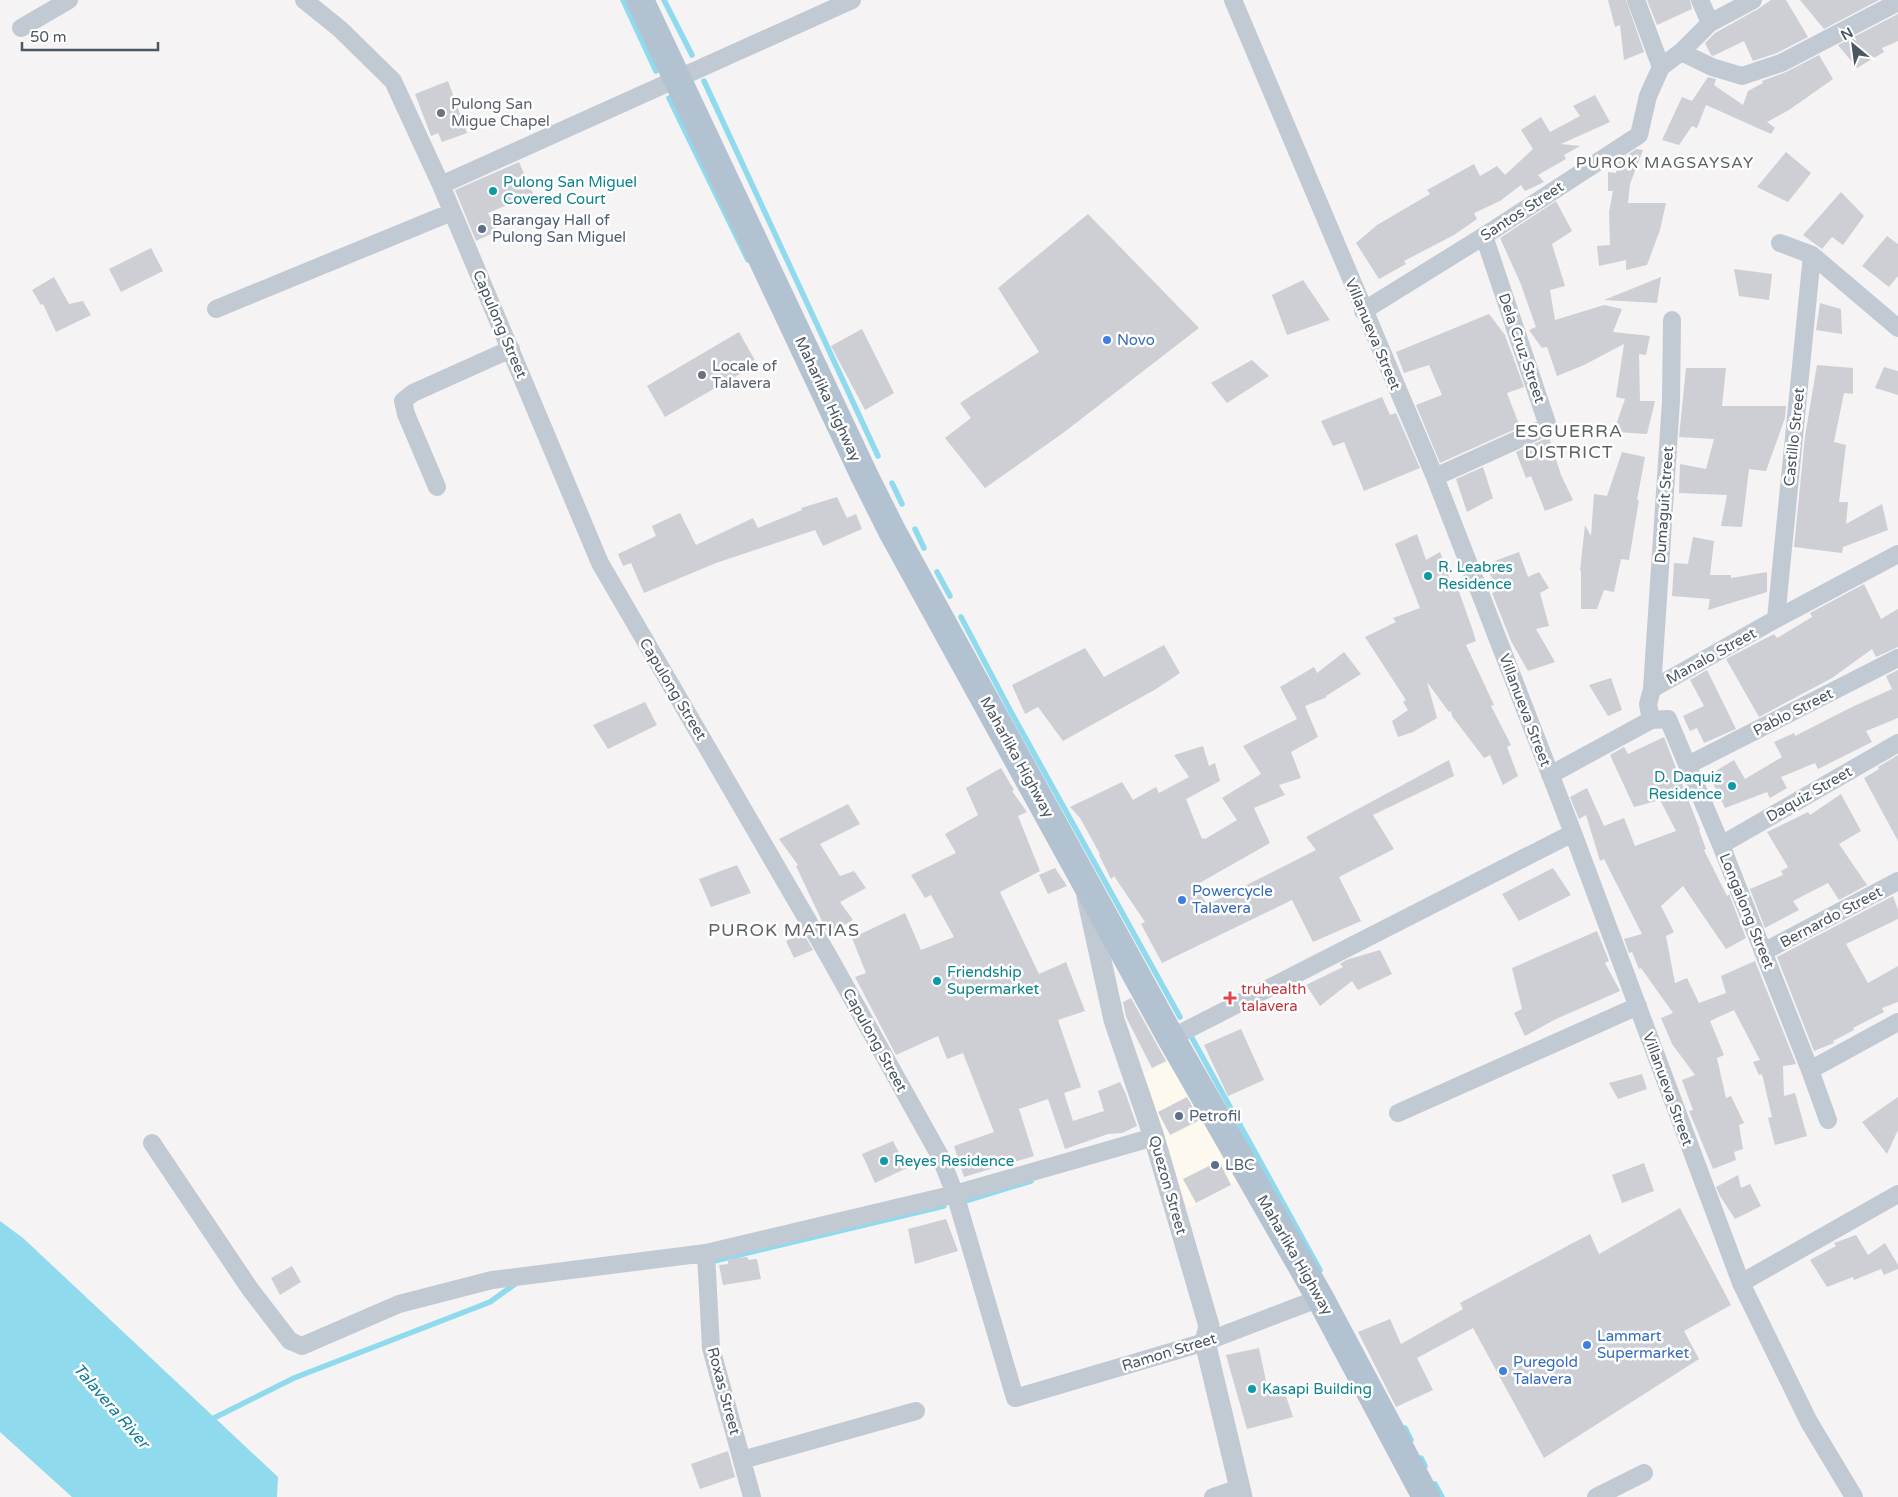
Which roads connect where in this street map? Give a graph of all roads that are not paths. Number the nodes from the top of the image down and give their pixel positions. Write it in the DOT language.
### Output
graph roads {
  1 [pos="69,0"];
  2 [pos="304,0"];
  3 [pos="640,0"];
  4 [pos="852,0"];
  5 [pos="1233,0"];
  6 [pos="1636,0"];
  7 [pos="1700,0"];
  8 [pos="1753,0"];
  9 [pos="1898,2"];
  10 [pos="1710,23"];
  11 [pos="21,28"];
  12 [pos="1682,52"];
  13 [pos="1661,67"];
  14 [pos="678,78"];
  15 [pos="441,185"];
  16 [pos="452,212"];
  17 [pos="1484,236"];
  18 [pos="1780,243"];
  19 [pos="1812,255"];
  20 [pos="216,309"];
  21 [pos="1363,311"];
  22 [pos="1672,320"];
  23 [pos="1898,328"];
  24 [pos="510,350"];
  25 [pos="1435,477"];
  26 [pos="437,487"];
  27 [pos="1898,554"];
  28 [pos="1776,619"];
  29 [pos="1898,658"];
  30 [pos="1652,689"];
  31 [pos="1651,720"];
  32 [pos="1898,743"];
  33 [pos="1688,765"];
  34 [pos="1550,775"];
  35 [pos="1573,834"];
  36 [pos="1721,846"];
  37 [pos="1082,875"];
  38 [pos="1898,881"];
  39 [pos="1763,952"];
  40 [pos="1638,1006"];
  41 [pos="1898,1022"];
  42 [pos="1171,1038"];
  43 [pos="1810,1070"];
  44 [pos="1398,1114"];
  45 [pos="1828,1120"];
  46 [pos="1154,1138"];
  47 [pos="152,1143"];
  48 [pos="955,1194"];
  49 [pos="1898,1194"];
  50 [pos="706,1253"];
  51 [pos="1741,1283"];
  52 [pos="1320,1298"];
  53 [pos="1205,1342"];
  54 [pos="1015,1398"];
  55 [pos="916,1411"];
  56 [pos="742,1460"];
  57 [pos="1644,1473"];
  58 [pos="1241,1492"];
  59 [pos="752,1497"];
  60 [pos="1213,1497"];
  61 [pos="1426,1497"];
  62 [pos="1596,1497"];
  63 [pos="1854,1497"];
  1 -- 11 [label="street"];
  2 -- 15 [label="street, Capulong Street"];
  3 -- 14 [label="main road, Maharlika Highway"];
  4 -- 14 [label="street"];
  5 -- 21 [label="street, Villanueva Street"];
  6 -- 13 [label="street"];
  7 -- 10 [label="street"];
  8 -- 10 [label="street"];
  9 -- 12 [label="street"];
  10 -- 12 [label="street"];
  12 -- 13 [label="street"];
  13 -- 17 [label="street, Santos Street"];
  14 -- 15 [label="street"];
  14 -- 37 [label="main road, Maharlika Highway"];
  15 -- 16 [label="street, Capulong Street"];
  16 -- 20 [label="street"];
  16 -- 24 [label="street, Capulong Street"];
  17 -- 21 [label="street, Santos Street"];
  17 -- 25 [label="street, Dela Cruz Street"];
  18 -- 19 [label="street"];
  19 -- 23 [label="street"];
  19 -- 28 [label="street, Castillo Street"];
  21 -- 25 [label="street, Villanueva Street"];
  22 -- 30 [label="street, Dumaguit Street"];
  24 -- 26 [label="street"];
  24 -- 48 [label="street, Capulong Street"];
  25 -- 34 [label="street, Villanueva Street"];
  27 -- 28 [label="street, Manalo Street"];
  28 -- 30 [label="street, Manalo Street"];
  29 -- 33 [label="street, Pablo Street"];
  30 -- 31 [label="street, Manalo Street"];
  31 -- 33 [label="street, Longalong Street"];
  31 -- 34 [label="street"];
  32 -- 36 [label="street, Daquiz Street"];
  33 -- 36 [label="street, Longalong Street"];
  34 -- 35 [label="street, Villanueva Street"];
  35 -- 40 [label="street, Villanueva Street"];
  35 -- 42 [label="street"];
  36 -- 39 [label="street, Longalong Street"];
  37 -- 42 [label="main road, Maharlika Highway"];
  37 -- 46 [label="street, Quezon Street"];
  38 -- 39 [label="street, Bernardo Street"];
  39 -- 43 [label="street, Longalong Street"];
  40 -- 44 [label="street"];
  40 -- 51 [label="street, Villanueva Street"];
  41 -- 43 [label="street"];
  42 -- 52 [label="main road, Maharlika Highway"];
  43 -- 45 [label="street, Longalong Street"];
  46 -- 48 [label="street"];
  46 -- 53 [label="street, Quezon Street"];
  47 -- 50 [label="street"];
  48 -- 50 [label="street"];
  48 -- 54 [label="street, Capulong Street"];
  49 -- 51 [label="street"];
  50 -- 56 [label="street, Roxas Street"];
  51 -- 63 [label="street, Villanueva Street"];
  52 -- 53 [label="street, Ramon Street"];
  52 -- 61 [label="main road, Maharlika Highway"];
  53 -- 54 [label="street, Ramon Street"];
  53 -- 58 [label="street, Quezon Street"];
  55 -- 56 [label="street"];
  56 -- 59 [label="street, Roxas Street"];
  57 -- 62 [label="street"];
  58 -- 60 [label="street"];
}
